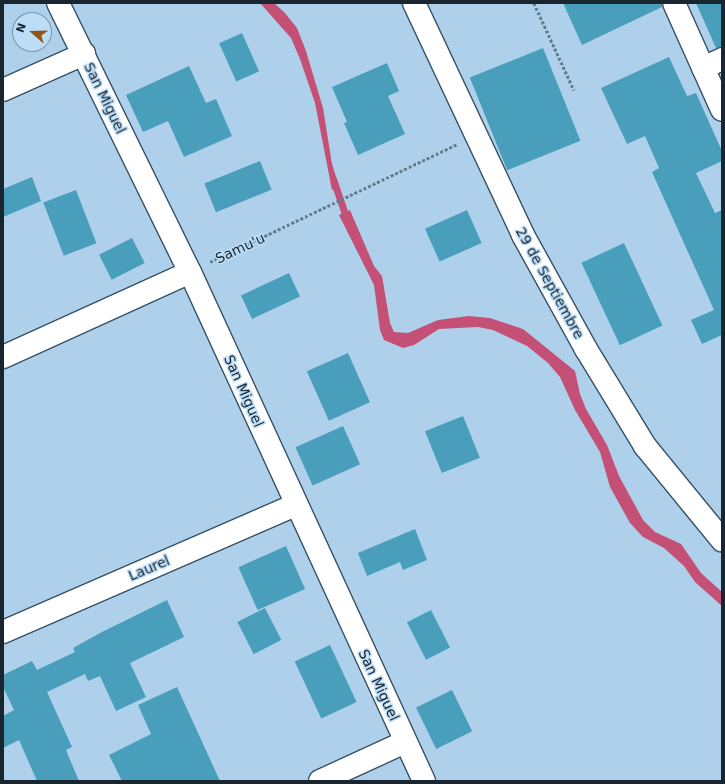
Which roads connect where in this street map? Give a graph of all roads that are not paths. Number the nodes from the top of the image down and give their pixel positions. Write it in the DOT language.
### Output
graph roads {
  1 [pos="58,3"];
  2 [pos="414,3"];
  3 [pos="674,3"];
  4 [pos="84,54"];
  5 [pos="713,64"];
  6 [pos="3,90"];
  7 [pos="722,110"];
  8 [pos="190,272"];
  9 [pos="3,357"];
  10 [pos="295,504"];
  11 [pos="722,540"];
  12 [pos="3,632"];
  13 [pos="405,742"];
  14 [pos="320,781"];
  15 [pos="424,781"];
  1 -- 4 [label="street, San Miguel"];
  2 -- 11 [label="street, 29 de Septiembre"];
  3 -- 5 [label="street"];
  4 -- 6 [label="street"];
  4 -- 8 [label="street, San Miguel"];
  5 -- 7 [label="street"];
  8 -- 9 [label="street"];
  8 -- 10 [label="street, San Miguel"];
  10 -- 12 [label="street, Laurel"];
  10 -- 13 [label="street, San Miguel"];
  13 -- 14 [label="street"];
  13 -- 15 [label="street, San Miguel"];
}
